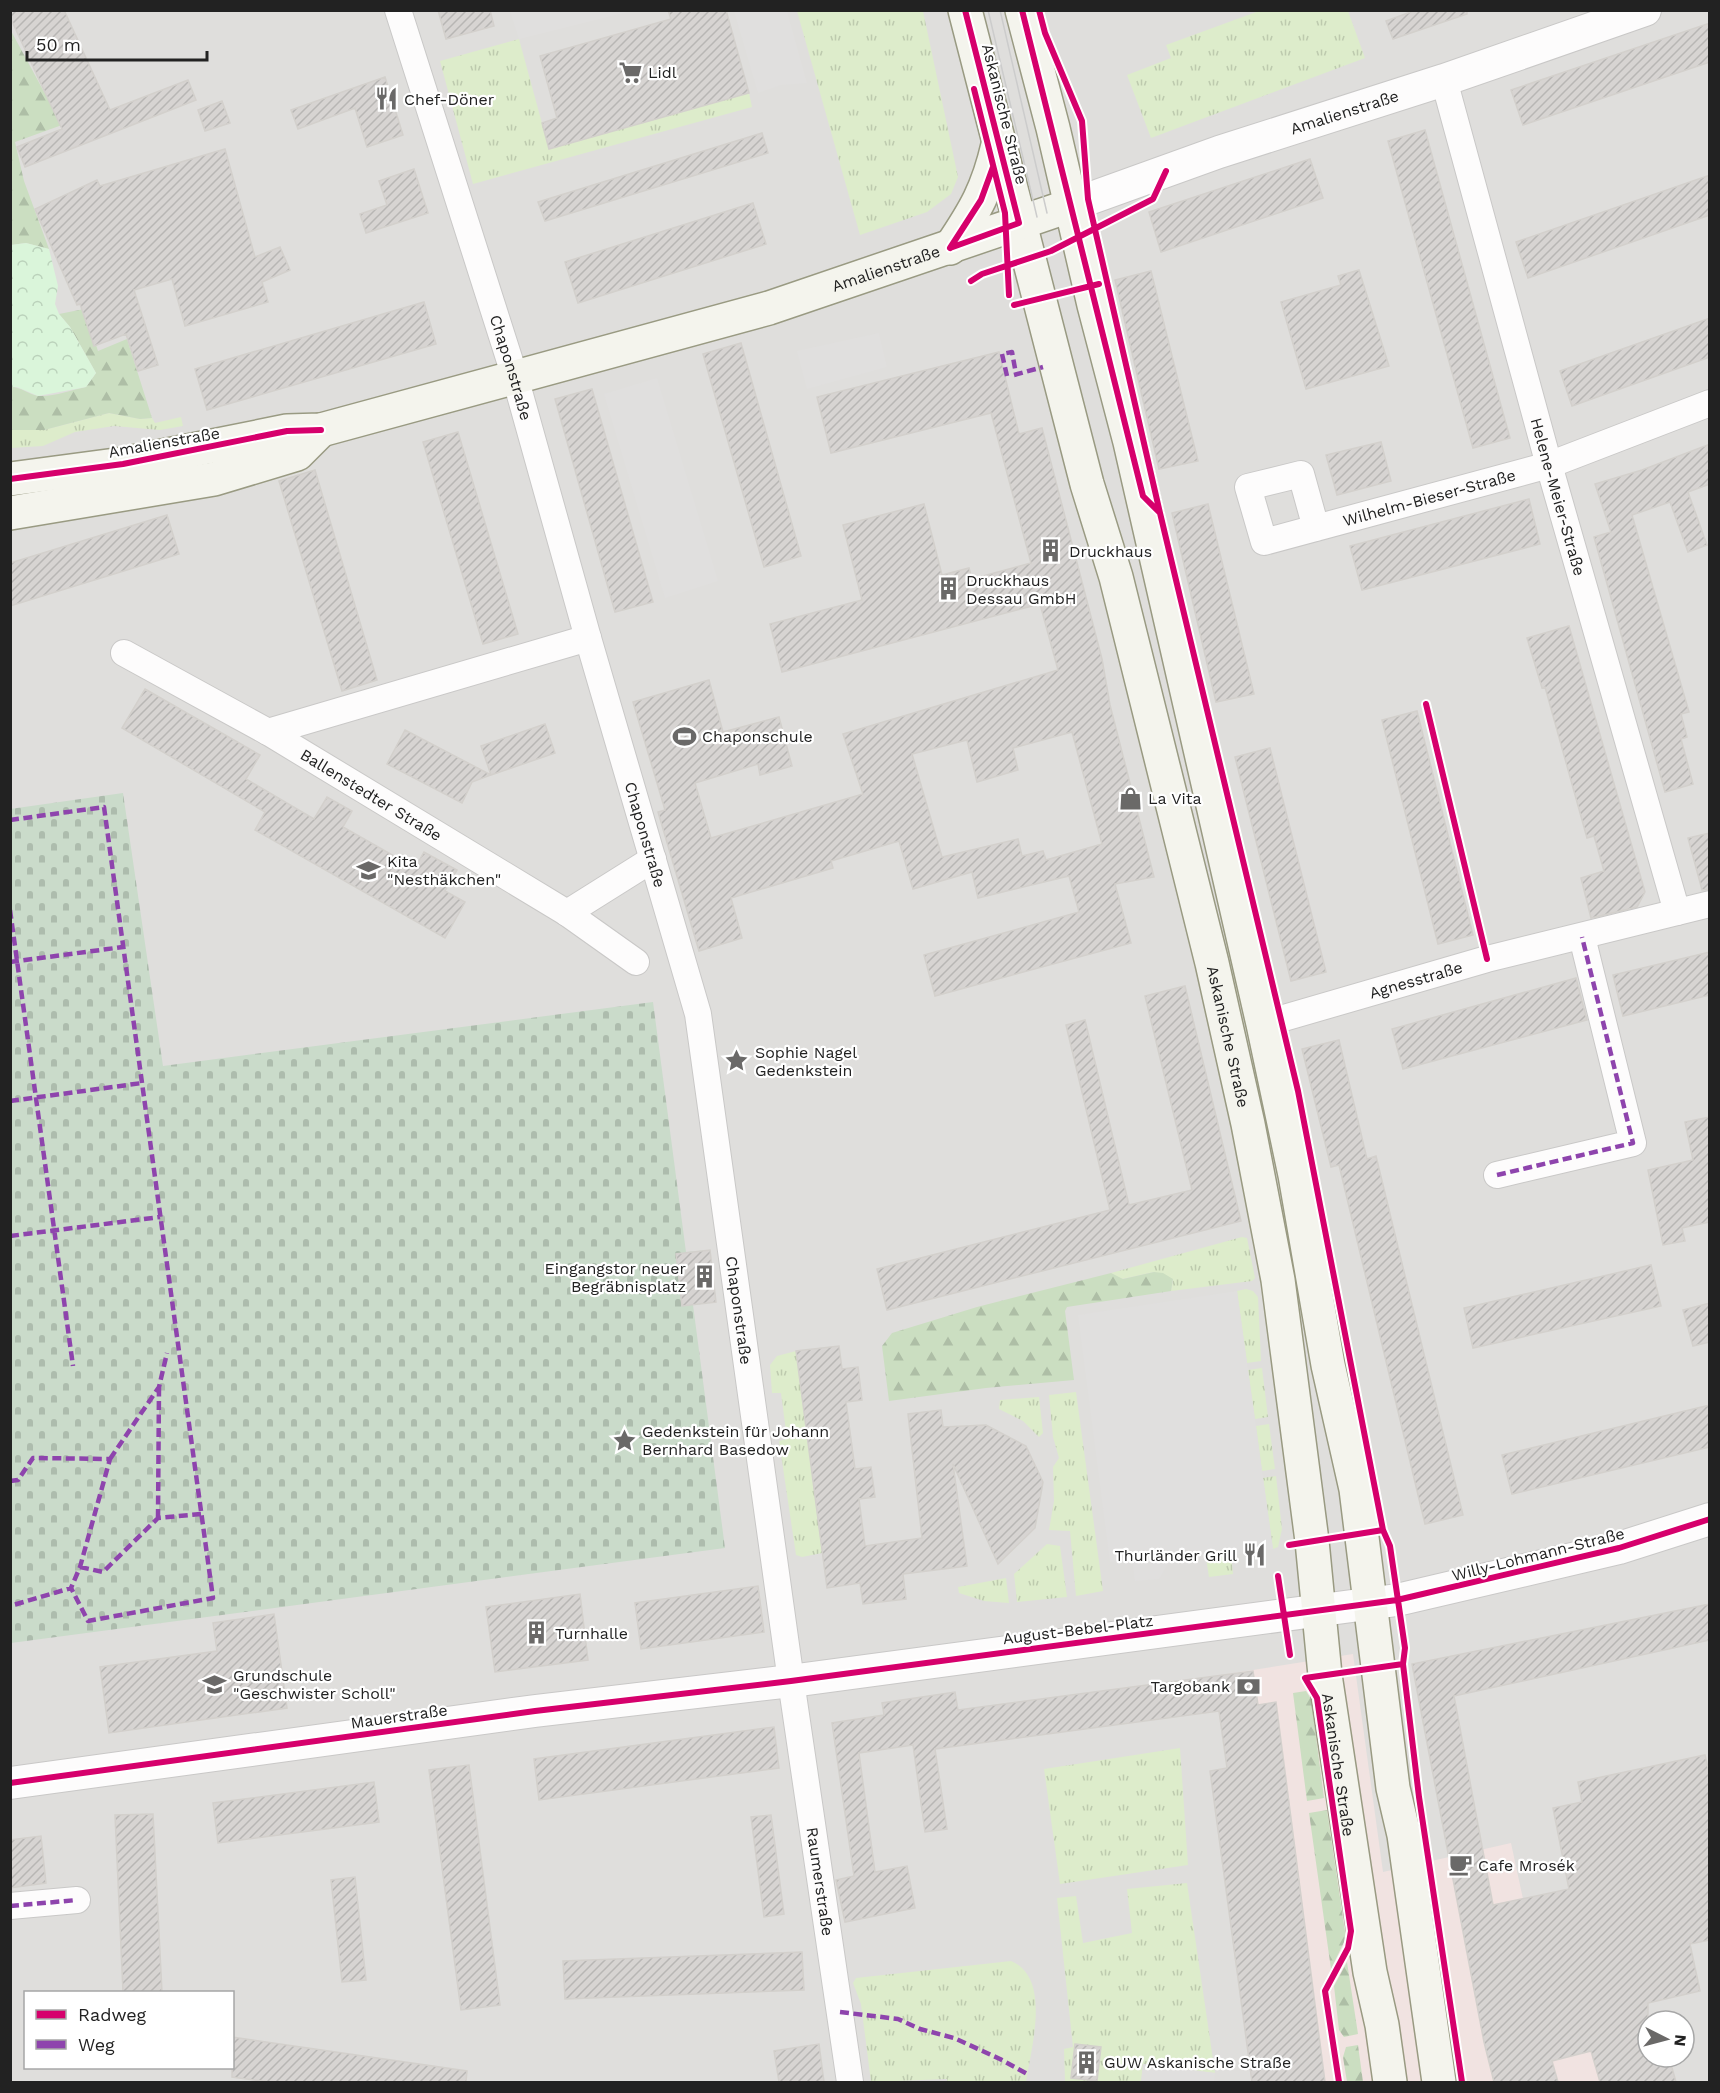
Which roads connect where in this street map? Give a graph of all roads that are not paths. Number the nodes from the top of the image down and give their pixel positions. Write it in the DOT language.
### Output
graph roads {
  1 [pos="398,10"];
  2 [pos="965,10"];
  3 [pos="1022,10"];
  4 [pos="1645,10"];
  5 [pos="1602,17"];
  6 [pos="1444,80"];
  7 [pos="999,143"];
  8 [pos="1070,206"];
  9 [pos="1019,223"];
  10 [pos="950,248"];
  11 [pos="515,377"];
  12 [pos="1710,403"];
  13 [pos="321,430"];
  14 [pos="1549,465"];
  15 [pos="10,478"];
  16 [pos="10,513"];
  17 [pos="1316,528"];
  18 [pos="588,638"];
  19 [pos="124,653"];
  20 [pos="268,732"];
  21 [pos="653,860"];
  22 [pos="1710,904"];
  23 [pos="1677,912"];
  24 [pos="567,913"];
  25 [pos="1582,937"];
  26 [pos="636,962"];
  27 [pos="1263,1024"];
  28 [pos="1497,1175"];
  29 [pos="1710,1519"];
  30 [pos="1369,1604"];
  31 [pos="1319,1611"];
  32 [pos="791,1681"];
  33 [pos="10,1783"];
  34 [pos="76,1900"];
  35 [pos="10,1906"];
  36 [pos="850,2082"];
  37 [pos="1390,2082"];
  38 [pos="1439,2082"];
  1 -- 11 [label="street, Chaponstraße"];
  2 -- 7 [label="main road, Askanische Straße"];
  3 -- 8 [label="main road"];
  4 -- 5 [label="street, Amalienstraße"];
  5 -- 6 [label="street, Amalienstraße"];
  6 -- 8 [label="street, Amalienstraße"];
  6 -- 14 [label="street, Helene-Meier-Straße"];
  7 -- 9 [label="main road, Askanische Straße"];
  7 -- 10 [label="main road"];
  8 -- 9 [label="main road, Amalienstraße"];
  8 -- 27 [label="main road"];
  9 -- 10 [label="main road, Amalienstraße"];
  9 -- 31 [label="main road, Askanische Straße"];
  10 -- 11 [label="main road, Amalienstraße"];
  11 -- 13 [label="main road, Amalienstraße"];
  11 -- 18 [label="street, Chaponstraße"];
  12 -- 14 [label="street, Wilhelm-Bieser-Straße"];
  13 -- 15 [label="main road, Amalienstraße"];
  13 -- 16 [label="main road, Amalienstraße"];
  14 -- 17 [label="street, Wilhelm-Bieser-Straße"];
  14 -- 23 [label="street, Helene-Meier-Straße"];
  18 -- 20 [label="street, Ballenstedter Straße"];
  18 -- 21 [label="street, Chaponstraße"];
  19 -- 20 [label="street, Ballenstedter Straße"];
  20 -- 24 [label="street, Ballenstedter Straße"];
  21 -- 24 [label="street"];
  21 -- 32 [label="street, Chaponstraße"];
  22 -- 23 [label="street, Agnesstraße"];
  23 -- 25 [label="street, Agnesstraße"];
  24 -- 26 [label="street, Ballenstedter Straße"];
  25 -- 27 [label="street, Agnesstraße"];
  25 -- 28 [label="street"];
  27 -- 30 [label="main road"];
  29 -- 30 [label="street, Willy-Lohmann-Straße"];
  30 -- 31 [label="street, August-Bebel-Platz"];
  30 -- 38 [label="main road"];
  31 -- 32 [label="street, August-Bebel-Platz"];
  31 -- 37 [label="main road, Askanische Straße"];
  32 -- 33 [label="street, Mauerstraße"];
  32 -- 36 [label="street, Raumerstraße"];
  34 -- 35 [label="street"];
}
